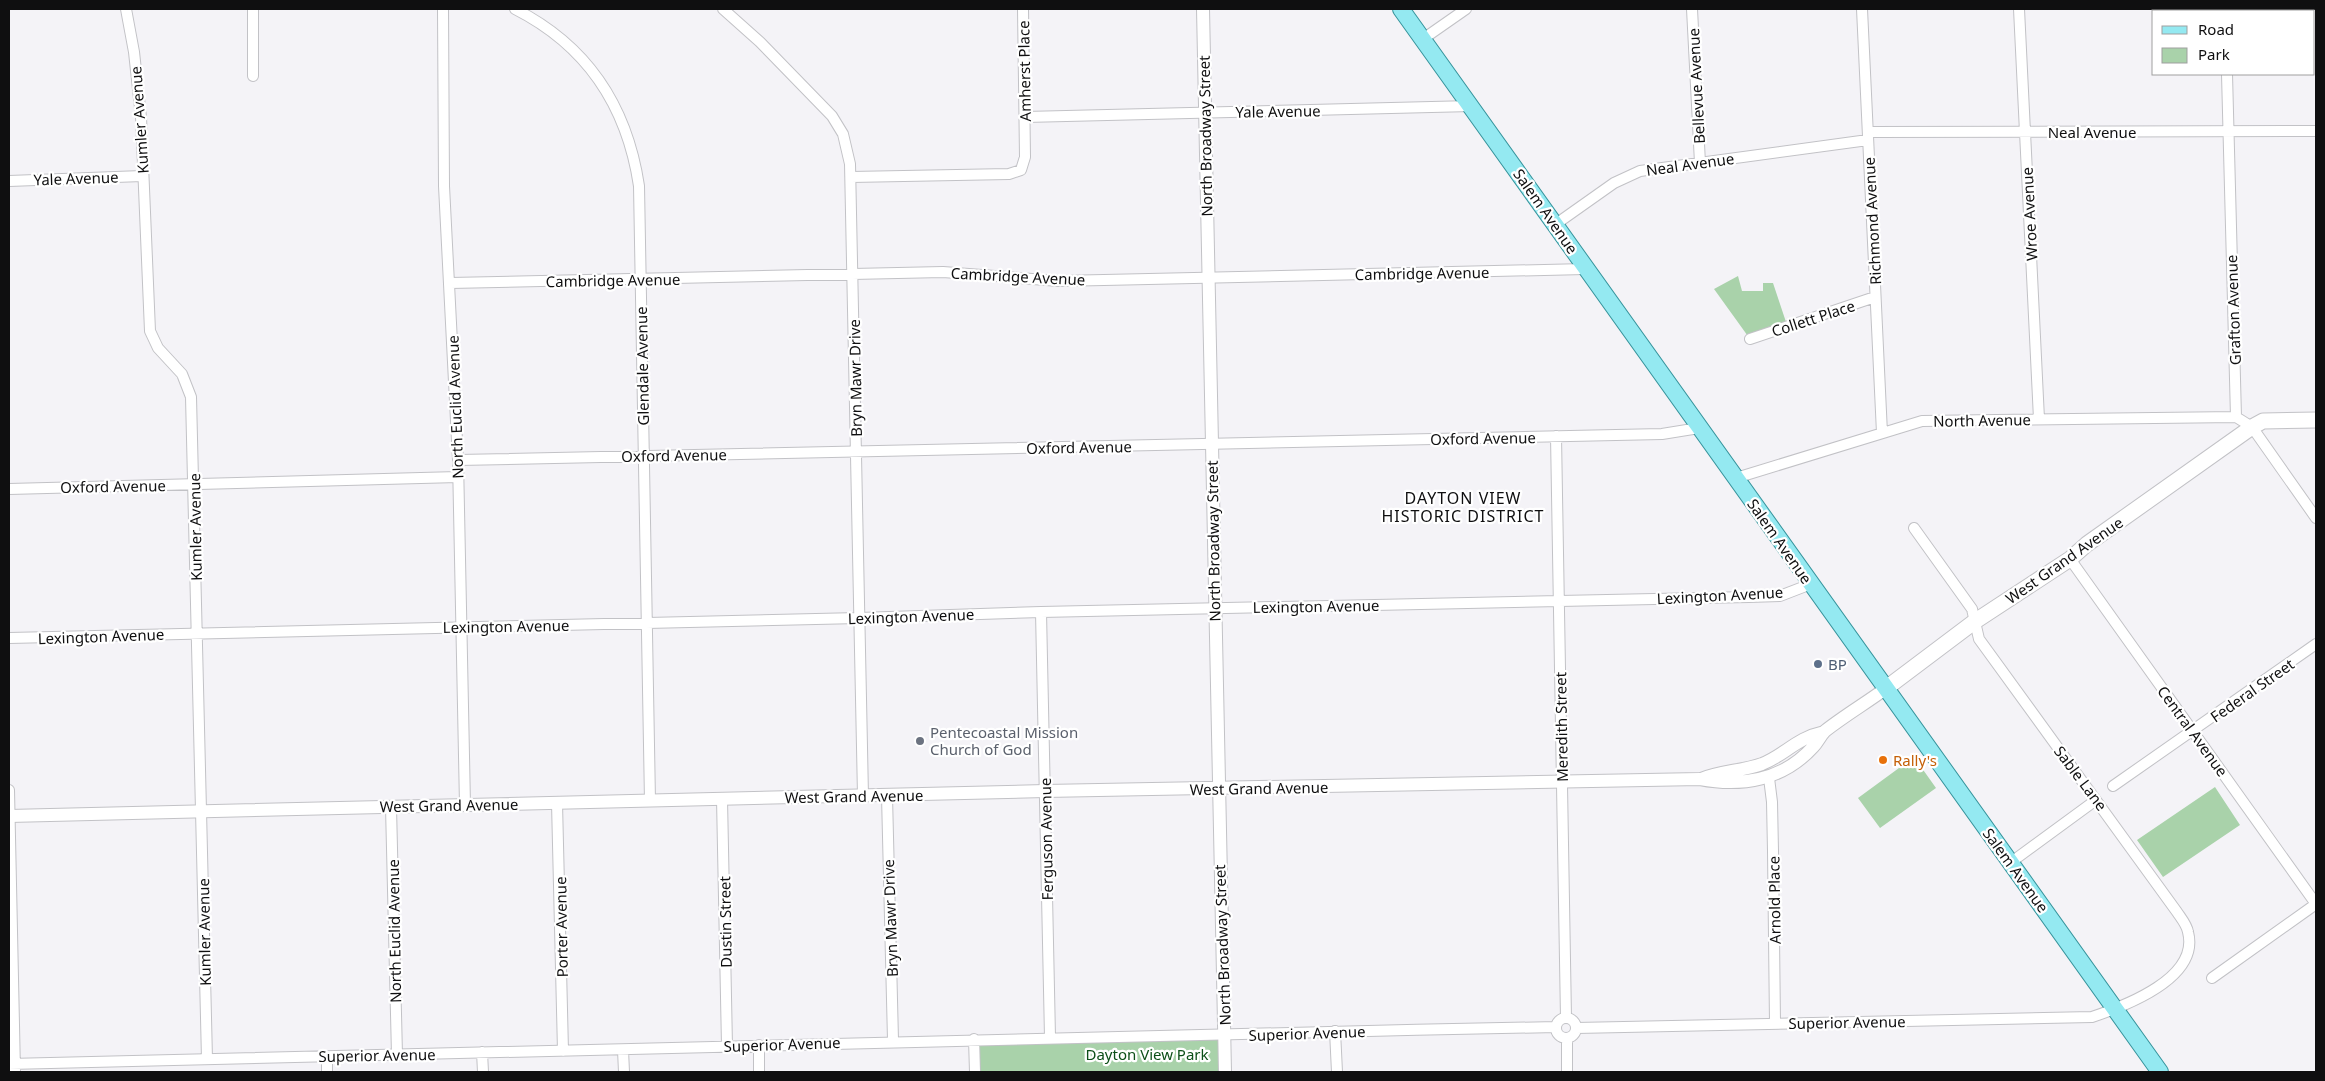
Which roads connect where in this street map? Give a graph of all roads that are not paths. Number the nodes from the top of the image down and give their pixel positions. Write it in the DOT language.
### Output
graph roads {
  1 [pos="126,9"];
  2 [pos="253,9"];
  3 [pos="443,9"];
  4 [pos="516,9"];
  5 [pos="724,9"];
  6 [pos="1023,9"];
  7 [pos="1203,9"];
  8 [pos="1401,9"];
  9 [pos="1466,9"];
  10 [pos="1692,9"];
  11 [pos="1862,9"];
  12 [pos="2019,9"];
  13 [pos="1423,39"];
  14 [pos="2227,75"];
  15 [pos="253,76"];
  16 [pos="1472,106"];
  17 [pos="1204,113"];
  18 [pos="1024,117"];
  19 [pos="2228,131"];
  20 [pos="2316,131"];
  21 [pos="2025,132"];
  22 [pos="1868,136"];
  23 [pos="1700,163"];
  24 [pos="142,176"];
  25 [pos="851,177"];
  26 [pos="9,180"];
  27 [pos="1556,224"];
  28 [pos="1585,269"];
  29 [pos="853,274"];
  30 [pos="1208,278"];
  31 [pos="640,279"];
  32 [pos="450,283"];
  33 [pos="1875,297"];
  34 [pos="1750,339"];
  35 [pos="2236,417"];
  36 [pos="2039,419"];
  37 [pos="2316,420"];
  38 [pos="2252,427"];
  39 [pos="1699,428"];
  40 [pos="1882,433"];
  41 [pos="1556,436"];
  42 [pos="1211,444"];
  43 [pos="856,451"];
  44 [pos="644,456"];
  45 [pos="458,460"];
  46 [pos="458,478"];
  47 [pos="1736,478"];
  48 [pos="194,484"];
  49 [pos="9,489"];
  50 [pos="2316,518"];
  51 [pos="1914,528"];
  52 [pos="2070,559"];
  53 [pos="1811,584"];
  54 [pos="1558,600"];
  55 [pos="1214,608"];
  56 [pos="1041,612"];
  57 [pos="860,618"];
  58 [pos="1974,622"];
  59 [pos="647,623"];
  60 [pos="462,627"];
  61 [pos="198,634"];
  62 [pos="9,638"];
  63 [pos="2316,644"];
  64 [pos="1885,689"];
  65 [pos="2194,731"];
  66 [pos="1824,732"];
  67 [pos="1769,778"];
  68 [pos="1700,779"];
  69 [pos="1562,782"];
  70 [pos="2113,786"];
  71 [pos="1218,789"];
  72 [pos="9,790"];
  73 [pos="1045,792"];
  74 [pos="863,796"];
  75 [pos="887,796"];
  76 [pos="722,799"];
  77 [pos="2096,800"];
  78 [pos="650,801"];
  79 [pos="557,803"];
  80 [pos="465,805"];
  81 [pos="391,807"];
  82 [pos="201,811"];
  83 [pos="9,816"];
  84 [pos="2010,863"];
  85 [pos="2316,904"];
  86 [pos="2212,978"];
  87 [pos="2116,1009"];
  88 [pos="1566,1018"];
  89 [pos="1775,1023"];
  90 [pos="1556,1027"];
  91 [pos="1576,1028"];
  92 [pos="1335,1031"];
  93 [pos="1225,1035"];
  94 [pos="1050,1037"];
  95 [pos="1567,1038"];
  96 [pos="974,1039"];
  97 [pos="893,1040"];
  98 [pos="759,1045"];
  99 [pos="727,1046"];
  100 [pos="623,1050"];
  101 [pos="563,1051"];
  102 [pos="482,1052"];
  103 [pos="397,1055"];
  104 [pos="327,1056"];
  105 [pos="207,1059"];
  106 [pos="174,1060"];
  107 [pos="13,1067"];
  108 [pos="174,1072"];
  109 [pos="327,1072"];
  110 [pos="483,1072"];
  111 [pos="624,1072"];
  112 [pos="759,1072"];
  113 [pos="975,1072"];
  114 [pos="1225,1072"];
  115 [pos="1337,1072"];
  116 [pos="1567,1072"];
  117 [pos="2160,1072"];
  1 -- 24 [label="street, Kumler Avenue"];
  2 -- 15 [label="street"];
  3 -- 32 [label="street, North Euclid Avenue"];
  4 -- 31 [label="street, Glendale Avenue"];
  5 -- 25 [label="street, Bryn Mawr Drive"];
  6 -- 18 [label="street, Amherst Place"];
  7 -- 17 [label="street, North Broadway Street"];
  8 -- 13 [label="main road, Salem Avenue"];
  9 -- 13 [label="street"];
  10 -- 23 [label="street, Bellevue Avenue"];
  11 -- 22 [label="street, Richmond Avenue"];
  12 -- 21 [label="street, Wroe Avenue"];
  13 -- 16 [label="main road, Salem Avenue"];
  14 -- 19 [label="street, Grafton Avenue"];
  16 -- 17 [label="street, Yale Avenue"];
  16 -- 27 [label="main road, Salem Avenue"];
  17 -- 18 [label="street, Yale Avenue"];
  17 -- 30 [label="street, North Broadway Street"];
  18 -- 25 [label="street, Amherst Place"];
  19 -- 20 [label="street, Neal Avenue"];
  19 -- 21 [label="street, Neal Avenue"];
  19 -- 35 [label="street, Grafton Avenue"];
  21 -- 22 [label="street, Neal Avenue"];
  21 -- 36 [label="street, Wroe Avenue"];
  22 -- 23 [label="street, Neal Avenue"];
  22 -- 33 [label="street, Richmond Avenue"];
  23 -- 27 [label="street, Neal Avenue"];
  24 -- 26 [label="street, Yale Avenue"];
  24 -- 48 [label="street, Kumler Avenue"];
  25 -- 29 [label="street, Bryn Mawr Drive"];
  27 -- 28 [label="main road, Salem Avenue"];
  28 -- 30 [label="street, Cambridge Avenue"];
  28 -- 39 [label="main road, Salem Avenue"];
  29 -- 30 [label="street, Cambridge Avenue"];
  29 -- 31 [label="street, Cambridge Avenue"];
  29 -- 43 [label="street, Bryn Mawr Drive"];
  30 -- 42 [label="street, North Broadway Street"];
  31 -- 32 [label="street, Cambridge Avenue"];
  31 -- 44 [label="street, Glendale Avenue"];
  32 -- 45 [label="street, North Euclid Avenue"];
  33 -- 34 [label="street, Collett Place"];
  33 -- 40 [label="street, Richmond Avenue"];
  35 -- 36 [label="street, North Avenue"];
  35 -- 38 [label="street"];
  36 -- 40 [label="street, North Avenue"];
  37 -- 38 [label="main road, West Grand Avenue"];
  38 -- 50 [label="street"];
  38 -- 52 [label="main road, West Grand Avenue"];
  39 -- 41 [label="street, Oxford Avenue"];
  39 -- 47 [label="main road, Salem Avenue"];
  40 -- 47 [label="street, North Avenue"];
  41 -- 42 [label="street, Oxford Avenue"];
  41 -- 54 [label="street, Meredith Street"];
  42 -- 43 [label="street, Oxford Avenue"];
  42 -- 55 [label="street, North Broadway Street"];
  43 -- 44 [label="street, Oxford Avenue"];
  43 -- 57 [label="street, Bryn Mawr Drive"];
  44 -- 45 [label="street, Oxford Avenue"];
  44 -- 59 [label="street, Glendale Avenue"];
  45 -- 46 [label="street, North Euclid Avenue"];
  46 -- 48 [label="street, Oxford Avenue"];
  46 -- 60 [label="street, North Euclid Avenue"];
  47 -- 53 [label="main road, Salem Avenue"];
  48 -- 49 [label="street, Oxford Avenue"];
  48 -- 61 [label="street, Kumler Avenue"];
  51 -- 58 [label="street, Sable Lane"];
  52 -- 58 [label="main road, West Grand Avenue"];
  52 -- 65 [label="street, Central Avenue"];
  53 -- 54 [label="street, Lexington Avenue"];
  53 -- 64 [label="main road, Salem Avenue"];
  54 -- 55 [label="street, Lexington Avenue"];
  54 -- 69 [label="street, Meredith Street"];
  55 -- 56 [label="street, Lexington Avenue"];
  55 -- 71 [label="street, North Broadway Street"];
  56 -- 57 [label="street, Lexington Avenue"];
  56 -- 73 [label="street, Ferguson Avenue"];
  57 -- 59 [label="street, Lexington Avenue"];
  57 -- 74 [label="street, Bryn Mawr Drive"];
  58 -- 64 [label="main road, West Grand Avenue"];
  58 -- 77 [label="street, Sable Lane"];
  59 -- 60 [label="street, Lexington Avenue"];
  59 -- 78 [label="street, Glendale Avenue"];
  60 -- 61 [label="street, Lexington Avenue"];
  60 -- 80 [label="street, North Euclid Avenue"];
  61 -- 62 [label="street, Lexington Avenue"];
  61 -- 82 [label="street, Kumler Avenue"];
  63 -- 65 [label="street, Federal Street"];
  64 -- 66 [label="street, West Grand Avenue"];
  64 -- 84 [label="main road, Salem Avenue"];
  65 -- 70 [label="street, Federal Street"];
  65 -- 85 [label="street, Central Avenue"];
  66 -- 67 [label="street, West Grand Avenue"];
  66 -- 68 [label="street, West Grand Avenue"];
  67 -- 68 [label="street, West Grand Avenue"];
  67 -- 89 [label="street, Arnold Place"];
  68 -- 69 [label="street, West Grand Avenue"];
  69 -- 71 [label="street, West Grand Avenue"];
  69 -- 88 [label="street, Meredith Street"];
  71 -- 73 [label="street, West Grand Avenue"];
  71 -- 93 [label="street, North Broadway Street"];
  72 -- 83 [label="street"];
  73 -- 75 [label="street, West Grand Avenue"];
  73 -- 94 [label="street, Ferguson Avenue"];
  74 -- 75 [label="street, West Grand Avenue"];
  74 -- 76 [label="street, West Grand Avenue"];
  75 -- 97 [label="street, Bryn Mawr Drive"];
  76 -- 78 [label="street, West Grand Avenue"];
  76 -- 99 [label="street, Dustin Street"];
  77 -- 84 [label="street"];
  77 -- 87 [label="street, Sable Lane"];
  78 -- 79 [label="street, West Grand Avenue"];
  79 -- 80 [label="street, West Grand Avenue"];
  79 -- 101 [label="street, Porter Avenue"];
  80 -- 81 [label="street, West Grand Avenue"];
  81 -- 82 [label="street, West Grand Avenue"];
  81 -- 103 [label="street, North Euclid Avenue"];
  82 -- 83 [label="street, West Grand Avenue"];
  82 -- 105 [label="street, Kumler Avenue"];
  83 -- 107 [label="street"];
  84 -- 87 [label="main road, Salem Avenue"];
  85 -- 86 [label="street"];
  87 -- 89 [label="street, Superior Avenue"];
  87 -- 117 [label="main road, Salem Avenue"];
  88 -- 90 [label="street"];
  88 -- 91 [label="street"];
  89 -- 91 [label="street, Superior Avenue"];
  90 -- 92 [label="street, Superior Avenue"];
  90 -- 95 [label="street"];
  91 -- 95 [label="street"];
  92 -- 93 [label="street, Superior Avenue"];
  92 -- 115 [label="street"];
  93 -- 94 [label="street, Superior Avenue"];
  93 -- 114 [label="street, North Broadway Street"];
  94 -- 96 [label="street, Superior Avenue"];
  95 -- 116 [label="street"];
  96 -- 97 [label="street, Superior Avenue"];
  96 -- 113 [label="street"];
  97 -- 98 [label="street, Superior Avenue"];
  98 -- 99 [label="street, Superior Avenue"];
  98 -- 112 [label="street"];
  99 -- 100 [label="street, Superior Avenue"];
  100 -- 101 [label="street, Superior Avenue"];
  100 -- 111 [label="street"];
  101 -- 102 [label="street, Superior Avenue"];
  102 -- 103 [label="street, Superior Avenue"];
  102 -- 110 [label="street"];
  103 -- 104 [label="street, Superior Avenue"];
  104 -- 105 [label="street, Superior Avenue"];
  104 -- 109 [label="street"];
  105 -- 106 [label="street, Superior Avenue"];
  106 -- 107 [label="street, Superior Avenue"];
  106 -- 108 [label="street"];
}
